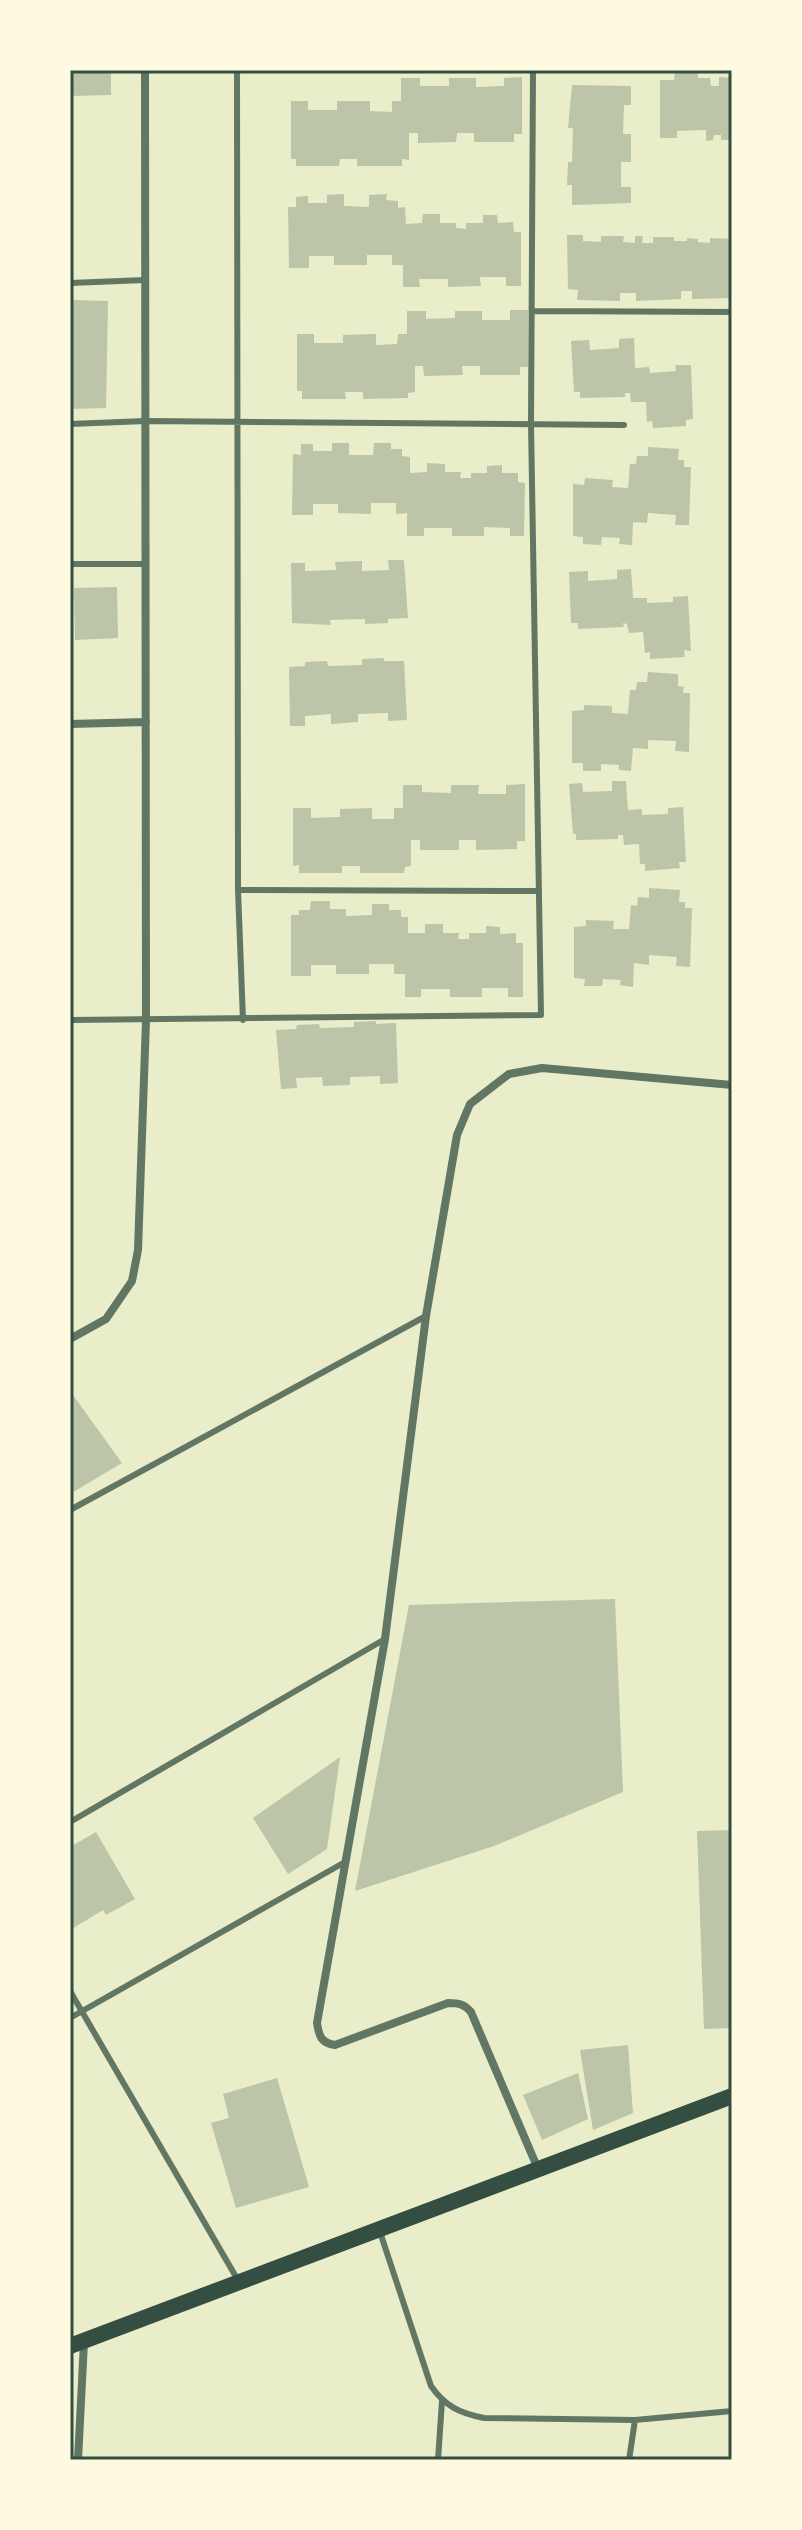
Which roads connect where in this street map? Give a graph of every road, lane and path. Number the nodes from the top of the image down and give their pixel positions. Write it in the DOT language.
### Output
graph roads {
  1 [pos="145,70"];
  2 [pos="237,70"];
  3 [pos="533,70"];
  4 [pos="145,280"];
  5 [pos="70,283"];
  6 [pos="533,311"];
  7 [pos="732,312"];
  8 [pos="146,421"];
  9 [pos="237,422"];
  10 [pos="70,424"];
  11 [pos="531,424"];
  12 [pos="624,425"];
  13 [pos="70,564"];
  14 [pos="146,564"];
  15 [pos="146,722"];
  16 [pos="70,724"];
  17 [pos="238,890"];
  18 [pos="539,891"];
  19 [pos="70,1020"];
  20 [pos="243,1020"];
  21 [pos="146,1021"];
  22 [pos="732,1085"];
  23 [pos="426,1316"];
  24 [pos="70,1339"];
  25 [pos="70,1510"];
  26 [pos="385,1639"];
  27 [pos="70,1822"];
  28 [pos="346,1861"];
  29 [pos="70,1991"];
  30 [pos="82,2012"];
  31 [pos="70,2018"];
  32 [pos="732,2096"];
  33 [pos="538,2169"];
  34 [pos="379,2229"];
  35 [pos="239,2282"];
  36 [pos="77,2344"];
  37 [pos="442,2401"];
  38 [pos="732,2411"];
  39 [pos="635,2420"];
  40 [pos="78,2460"];
  41 [pos="438,2460"];
  42 [pos="629,2460"];
  1 -- 4 [label="street"];
  2 -- 9 [label="lane"];
  3 -- 6 [label="lane"];
  4 -- 5 [label="lane"];
  4 -- 8 [label="street"];
  6 -- 7 [label="lane"];
  6 -- 11 [label="lane"];
  8 -- 9 [label="lane"];
  8 -- 10 [label="lane"];
  8 -- 14 [label="street"];
  9 -- 11 [label="lane"];
  9 -- 17 [label="lane"];
  11 -- 12 [label="lane"];
  11 -- 18 [label="lane"];
  13 -- 14 [label="lane"];
  14 -- 15 [label="street"];
  15 -- 16 [label="street"];
  15 -- 21 [label="street"];
  17 -- 18 [label="lane"];
  17 -- 20 [label="lane"];
  18 -- 20 [label="lane"];
  19 -- 21 [label="lane"];
  20 -- 21 [label="lane"];
  21 -- 24 [label="street"];
  22 -- 23 [label="street"];
  23 -- 25 [label="lane"];
  23 -- 26 [label="street"];
  26 -- 27 [label="lane"];
  26 -- 28 [label="street"];
  28 -- 30 [label="lane"];
  28 -- 33 [label="street"];
  29 -- 30 [label="lane"];
  30 -- 31 [label="lane"];
  30 -- 35 [label="lane"];
  32 -- 33 [label="main road"];
  33 -- 34 [label="main road"];
  34 -- 35 [label="main road"];
  34 -- 37 [label="lane"];
  35 -- 36 [label="main road"];
  36 -- 40 [label="street"];
  37 -- 39 [label="lane"];
  37 -- 41 [label="lane"];
  38 -- 39 [label="lane"];
  39 -- 42 [label="lane"];
}
